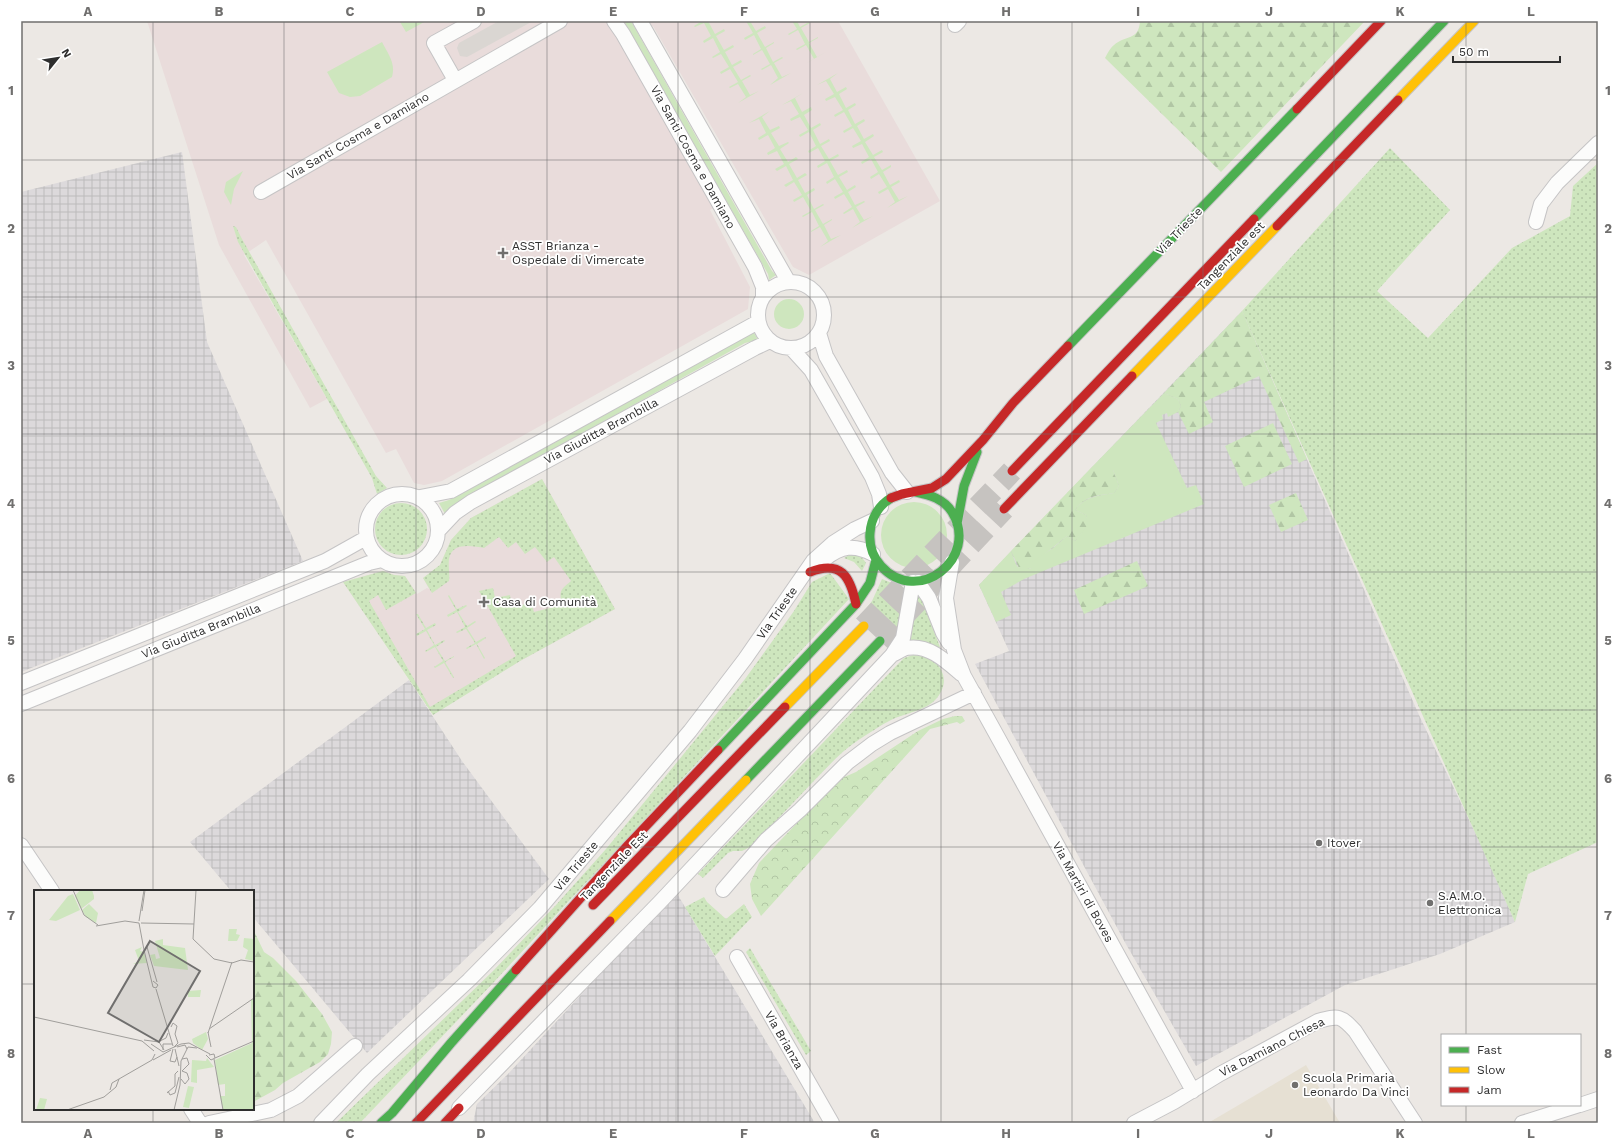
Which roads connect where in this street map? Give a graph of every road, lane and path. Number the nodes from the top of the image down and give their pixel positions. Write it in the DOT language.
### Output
graph roads {
  1 [pos="474,21"];
  2 [pos="560,21"];
  3 [pos="614,21"];
  4 [pos="640,21"];
  5 [pos="1381,21"];
  6 [pos="1444,21"];
  7 [pos="1474,21"];
  8 [pos="455,80"];
  9 [pos="1598,143"];
  10 [pos="261,192"];
  11 [pos="1536,222"];
  12 [pos="788,281"];
  13 [pos="763,296"];
  14 [pos="758,322"];
  15 [pos="819,332"];
  16 [pos="770,341"];
  17 [pos="791,348"];
  18 [pos="980,443"];
  19 [pos="1012,471"];
  20 [pos="911,492"];
  21 [pos="420,497"];
  22 [pos="881,507"];
  23 [pos="1004,509"];
  24 [pos="872,521"];
  25 [pos="957,524"];
  26 [pos="439,530"];
  27 [pos="366,538"];
  28 [pos="874,557"];
  29 [pos="382,560"];
  30 [pos="952,562"];
  31 [pos="810,572"];
  32 [pos="799,581"];
  33 [pos="915,582"];
  34 [pos="856,604"];
  35 [pos="864,626"];
  36 [pos="880,641"];
  37 [pos="954,650"];
  38 [pos="892,654"];
  39 [pos="964,676"];
  40 [pos="21,683"];
  41 [pos="974,693"];
  42 [pos="21,704"];
  43 [pos="21,845"];
  44 [pos="51,890"];
  45 [pos="723,890"];
  46 [pos="586,912"];
  47 [pos="737,958"];
  48 [pos="508,992"];
  49 [pos="355,1046"];
  50 [pos="1193,1091"];
  51 [pos="1598,1099"];
  52 [pos="1581,1105"];
  53 [pos="1577,1106"];
  54 [pos="192,1110"];
  55 [pos="392,1113"];
  56 [pos="459,1115"];
  57 [pos="200,1123"];
  58 [pos="209,1123"];
  59 [pos="321,1123"];
  60 [pos="381,1123"];
  61 [pos="416,1123"];
  62 [pos="444,1123"];
  63 [pos="832,1123"];
  64 [pos="1134,1123"];
  65 [pos="1415,1123"];
  66 [pos="1522,1123"];
  1 -- 8 [label="street"];
  2 -- 8 [label="street, Via Santi Cosma e Damiano"];
  3 -- 13 [label="street, Via Santi Cosma e Damiano"];
  4 -- 12 [label="street, Via Santi Cosma e Damiano"];
  5 -- 18 [label="main road, Via Trieste"];
  6 -- 19 [label="main road, Tangenziale est"];
  7 -- 23 [label="main road, Tangenziale est"];
  8 -- 10 [label="street, Via Santi Cosma e Damiano"];
  9 -- 11 [label="street"];
  12 -- 13 [label="street"];
  12 -- 15 [label="street"];
  13 -- 14 [label="street, Via Santi Cosma e Damiano"];
  14 -- 16 [label="street"];
  14 -- 21 [label="street, Via Giuditta Brambilla"];
  15 -- 17 [label="street"];
  15 -- 20 [label="street"];
  16 -- 17 [label="street"];
  16 -- 26 [label="street, Via Giuditta Brambilla"];
  17 -- 22 [label="street"];
  18 -- 20 [label="main road, Via Trieste"];
  18 -- 25 [label="main road, Via Trieste"];
  20 -- 22 [label="main road, Via Trieste"];
  20 -- 25 [label="main road, Via Trieste"];
  21 -- 26 [label="street"];
  21 -- 27 [label="street, Via Giuditta Brambilla"];
  22 -- 24 [label="main road, Via Trieste"];
  24 -- 28 [label="main road, Via Trieste"];
  24 -- 32 [label="street, Via Trieste"];
  25 -- 30 [label="main road, Via Trieste"];
  26 -- 29 [label="street, Via Giuditta Brambilla"];
  27 -- 29 [label="street"];
  27 -- 40 [label="street, Via Giuditta Brambilla"];
  28 -- 31 [label="street, Via Trieste"];
  28 -- 33 [label="main road, Via Trieste"];
  28 -- 34 [label="main road"];
  29 -- 42 [label="street, Via Giuditta Brambilla"];
  30 -- 33 [label="main road"];
  30 -- 37 [label="street, Via Martiri di Boves"];
  31 -- 32 [label="street, Via Trieste"];
  31 -- 34 [label="main road"];
  32 -- 59 [label="street, Via Trieste"];
  33 -- 37 [label="street, Via Martiri di Boves"];
  33 -- 38 [label="street"];
  34 -- 55 [label="main road"];
  35 -- 46 [label="main road, Tangenziale Est"];
  36 -- 61 [label="main road"];
  37 -- 39 [label="street, Via Martiri di Boves"];
  38 -- 39 [label="street, Via Martiri di Boves"];
  38 -- 56 [label="street"];
  39 -- 41 [label="street, Via Martiri di Boves"];
  41 -- 45 [label="street"];
  41 -- 50 [label="street, Via Martiri di Boves"];
  43 -- 44 [label="street"];
  47 -- 63 [label="street, Via Brianza"];
  48 -- 55 [label="main road"];
  49 -- 58 [label="street"];
  50 -- 64 [label="street, Via Damiano Chiesa"];
  50 -- 65 [label="street, Via Damiano Chiesa"];
  51 -- 52 [label="street"];
  53 -- 66 [label="street"];
  54 -- 57 [label="street"];
  55 -- 60 [label="main road"];
  56 -- 62 [label="main road"];
}
